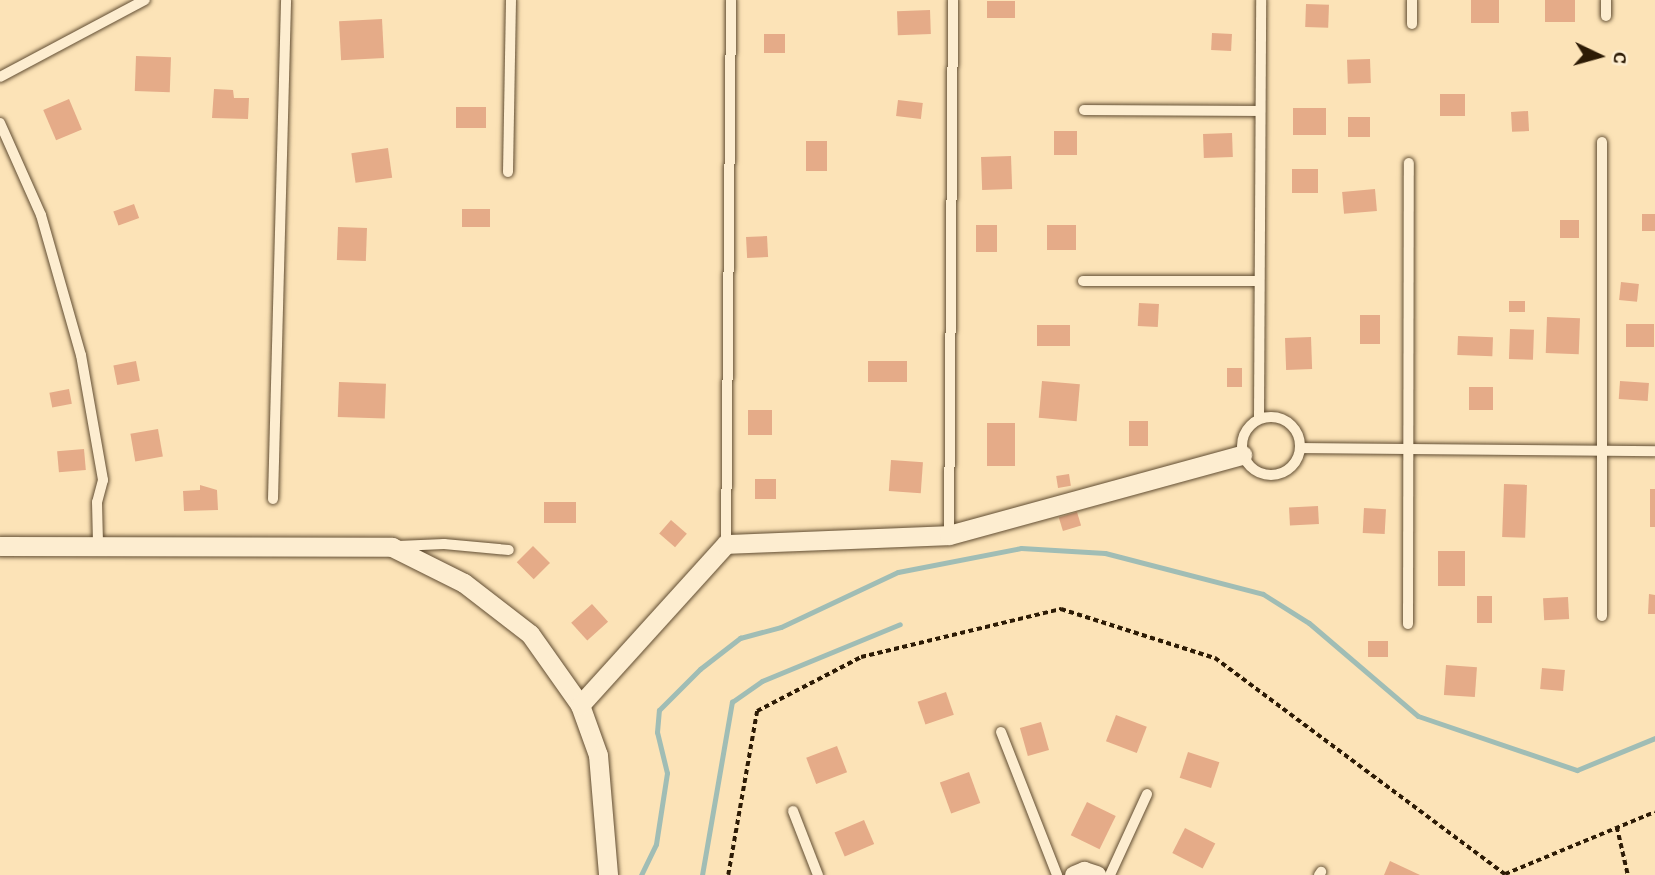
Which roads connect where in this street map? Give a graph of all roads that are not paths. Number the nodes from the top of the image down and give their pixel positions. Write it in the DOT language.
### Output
graph roads {
  1 [pos="145,0"];
  2 [pos="286,0"];
  3 [pos="510,0"];
  4 [pos="731,0"];
  5 [pos="953,0"];
  6 [pos="1261,0"];
  7 [pos="1412,0"];
  8 [pos="1606,0"];
  9 [pos="1606,16"];
  10 [pos="1412,24"];
  11 [pos="0,77"];
  12 [pos="1084,110"];
  13 [pos="1260,111"];
  14 [pos="0,123"];
  15 [pos="1602,142"];
  16 [pos="1409,163"];
  17 [pos="508,172"];
  18 [pos="1083,281"];
  19 [pos="1259,281"];
  20 [pos="1259,418"];
  21 [pos="1301,448"];
  22 [pos="1410,451"];
  23 [pos="1603,451"];
  24 [pos="1655,451"];
  25 [pos="1242,455"];
  26 [pos="273,499"];
  27 [pos="949,535"];
  28 [pos="98,544"];
  29 [pos="726,544"];
  30 [pos="0,546"];
  31 [pos="392,547"];
  32 [pos="509,550"];
  33 [pos="1602,616"];
  34 [pos="1408,624"];
  35 [pos="580,705"];
  36 [pos="1002,732"];
  37 [pos="1147,794"];
  38 [pos="793,811"];
  39 [pos="608,875"];
  40 [pos="818,875"];
  41 [pos="1057,875"];
  42 [pos="1074,875"];
  43 [pos="1096,875"];
  44 [pos="1110,875"];
  1 -- 11 [label="lane"];
  2 -- 26 [label="lane"];
  3 -- 17 [label="lane"];
  4 -- 29 [label="lane"];
  5 -- 27 [label="lane"];
  6 -- 13 [label="lane"];
  7 -- 10 [label="lane"];
  8 -- 9 [label="lane"];
  12 -- 13 [label="lane"];
  13 -- 19 [label="lane"];
  14 -- 28 [label="lane"];
  15 -- 23 [label="lane"];
  16 -- 22 [label="lane"];
  18 -- 19 [label="lane"];
  19 -- 20 [label="lane"];
  20 -- 21 [label="lane"];
  20 -- 25 [label="lane"];
  21 -- 22 [label="lane"];
  21 -- 25 [label="lane"];
  22 -- 23 [label="lane"];
  22 -- 34 [label="lane"];
  23 -- 24 [label="lane"];
  23 -- 33 [label="lane"];
  25 -- 27 [label="street"];
  27 -- 29 [label="street"];
  28 -- 30 [label="street"];
  28 -- 31 [label="street"];
  29 -- 35 [label="street"];
  31 -- 32 [label="lane"];
  31 -- 35 [label="street"];
  35 -- 39 [label="street"];
  36 -- 41 [label="lane"];
  37 -- 44 [label="lane"];
  38 -- 40 [label="lane"];
  42 -- 43 [label="street"];
}
